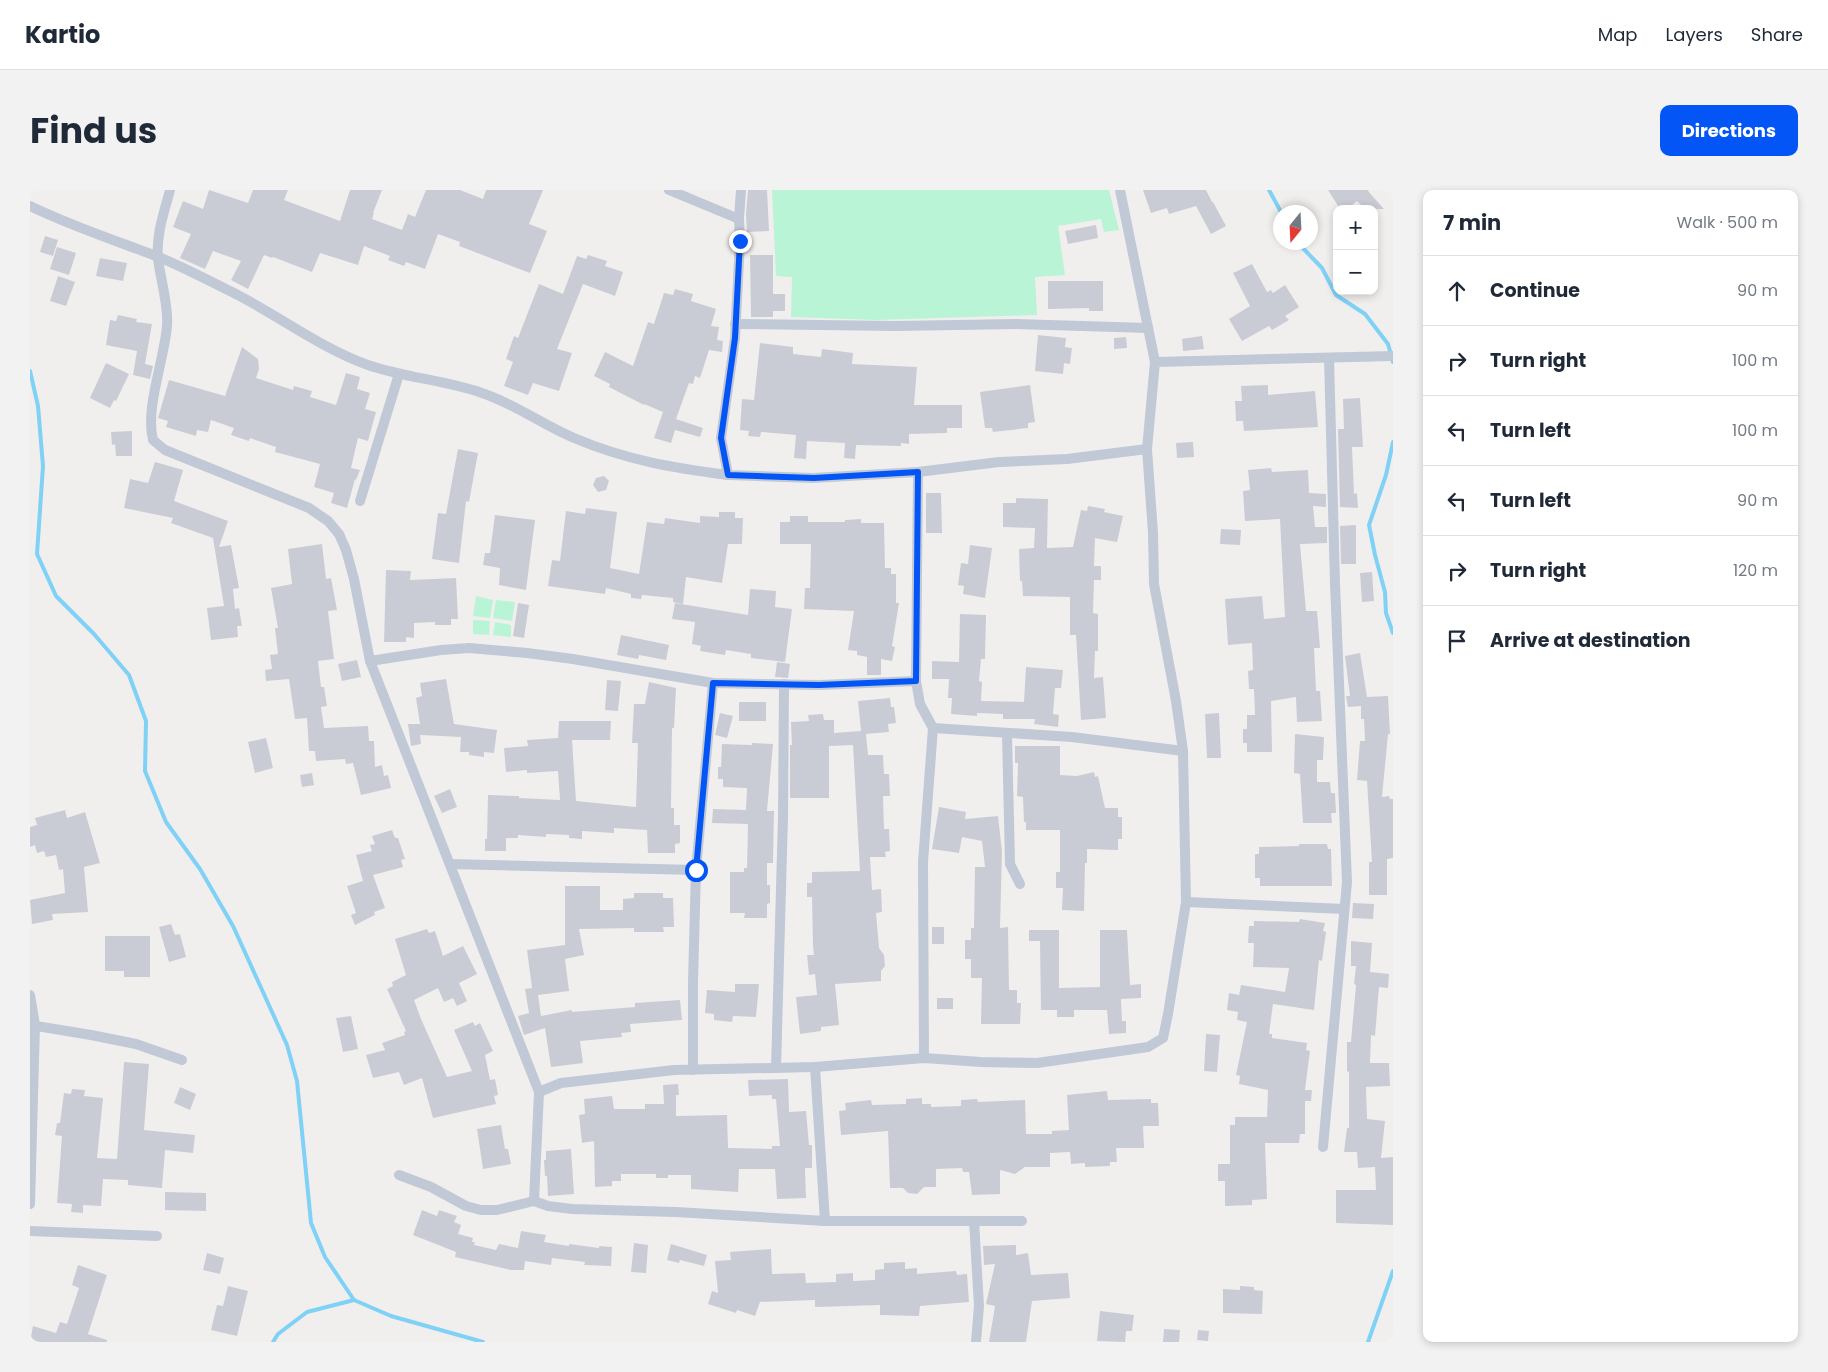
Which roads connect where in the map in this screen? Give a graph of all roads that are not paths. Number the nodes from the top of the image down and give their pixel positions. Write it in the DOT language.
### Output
graph roads {
  1 [pos="170,190"];
  2 [pos="669,190"];
  3 [pos="741,190"];
  4 [pos="1120,190"];
  5 [pos="30,206"];
  6 [pos="739,219"];
  7 [pos="158,257"];
  8 [pos="735,324"];
  9 [pos="1148,328"];
  10 [pos="1393,356"];
  11 [pos="1329,358"];
  12 [pos="1155,362"];
  13 [pos="399,374"];
  14 [pos="1147,449"];
  15 [pos="918,472"];
  16 [pos="728,475"];
  17 [pos="360,501"];
  18 [pos="370,660"];
  19 [pos="916,681"];
  20 [pos="713,683"];
  21 [pos="784,684"];
  22 [pos="933,728"];
  23 [pos="1007,733"];
  24 [pos="1183,751"];
  25 [pos="450,864"];
  26 [pos="696,870"];
  27 [pos="1020,884"];
  28 [pos="1186,902"];
  29 [pos="1344,909"];
  30 [pos="30,996"];
  31 [pos="32,1026"];
  32 [pos="924,1058"];
  33 [pos="182,1060"];
  34 [pos="815,1067"];
  35 [pos="776,1068"];
  36 [pos="693,1070"];
  37 [pos="539,1092"];
  38 [pos="1322,1147"];
  39 [pos="399,1175"];
  40 [pos="534,1201"];
  41 [pos="30,1204"];
  42 [pos="825,1221"];
  43 [pos="974,1221"];
  44 [pos="1022,1221"];
  45 [pos="30,1231"];
  46 [pos="158,1236"];
  47 [pos="976,1342"];
  1 -- 7 [label="street"];
  2 -- 6 [label="street"];
  3 -- 6 [label="street"];
  4 -- 9 [label="street"];
  5 -- 7 [label="street"];
  6 -- 8 [label="street"];
  7 -- 13 [label="street"];
  7 -- 18 [label="street"];
  8 -- 9 [label="street"];
  8 -- 16 [label="street"];
  9 -- 12 [label="street"];
  10 -- 11 [label="street"];
  11 -- 12 [label="street"];
  11 -- 29 [label="street"];
  12 -- 14 [label="street"];
  13 -- 16 [label="street"];
  13 -- 17 [label="street"];
  14 -- 15 [label="street"];
  14 -- 24 [label="street"];
  15 -- 16 [label="street"];
  15 -- 19 [label="street"];
  18 -- 20 [label="street"];
  18 -- 25 [label="street"];
  19 -- 21 [label="street"];
  19 -- 22 [label="street"];
  20 -- 21 [label="street"];
  20 -- 26 [label="street"];
  21 -- 35 [label="street"];
  22 -- 23 [label="street"];
  22 -- 32 [label="street"];
  23 -- 24 [label="street"];
  23 -- 27 [label="street"];
  24 -- 28 [label="street"];
  25 -- 26 [label="street"];
  25 -- 37 [label="street"];
  26 -- 36 [label="street"];
  28 -- 29 [label="street"];
  28 -- 32 [label="street"];
  29 -- 38 [label="street"];
  30 -- 31 [label="street"];
  31 -- 33 [label="street"];
  31 -- 41 [label="street"];
  32 -- 34 [label="street"];
  34 -- 35 [label="street"];
  34 -- 42 [label="street"];
  35 -- 36 [label="street"];
  36 -- 37 [label="street"];
  37 -- 40 [label="street"];
  39 -- 40 [label="street"];
  40 -- 42 [label="street"];
  42 -- 43 [label="street"];
  43 -- 44 [label="street"];
  43 -- 47 [label="street"];
  45 -- 46 [label="street"];
}
